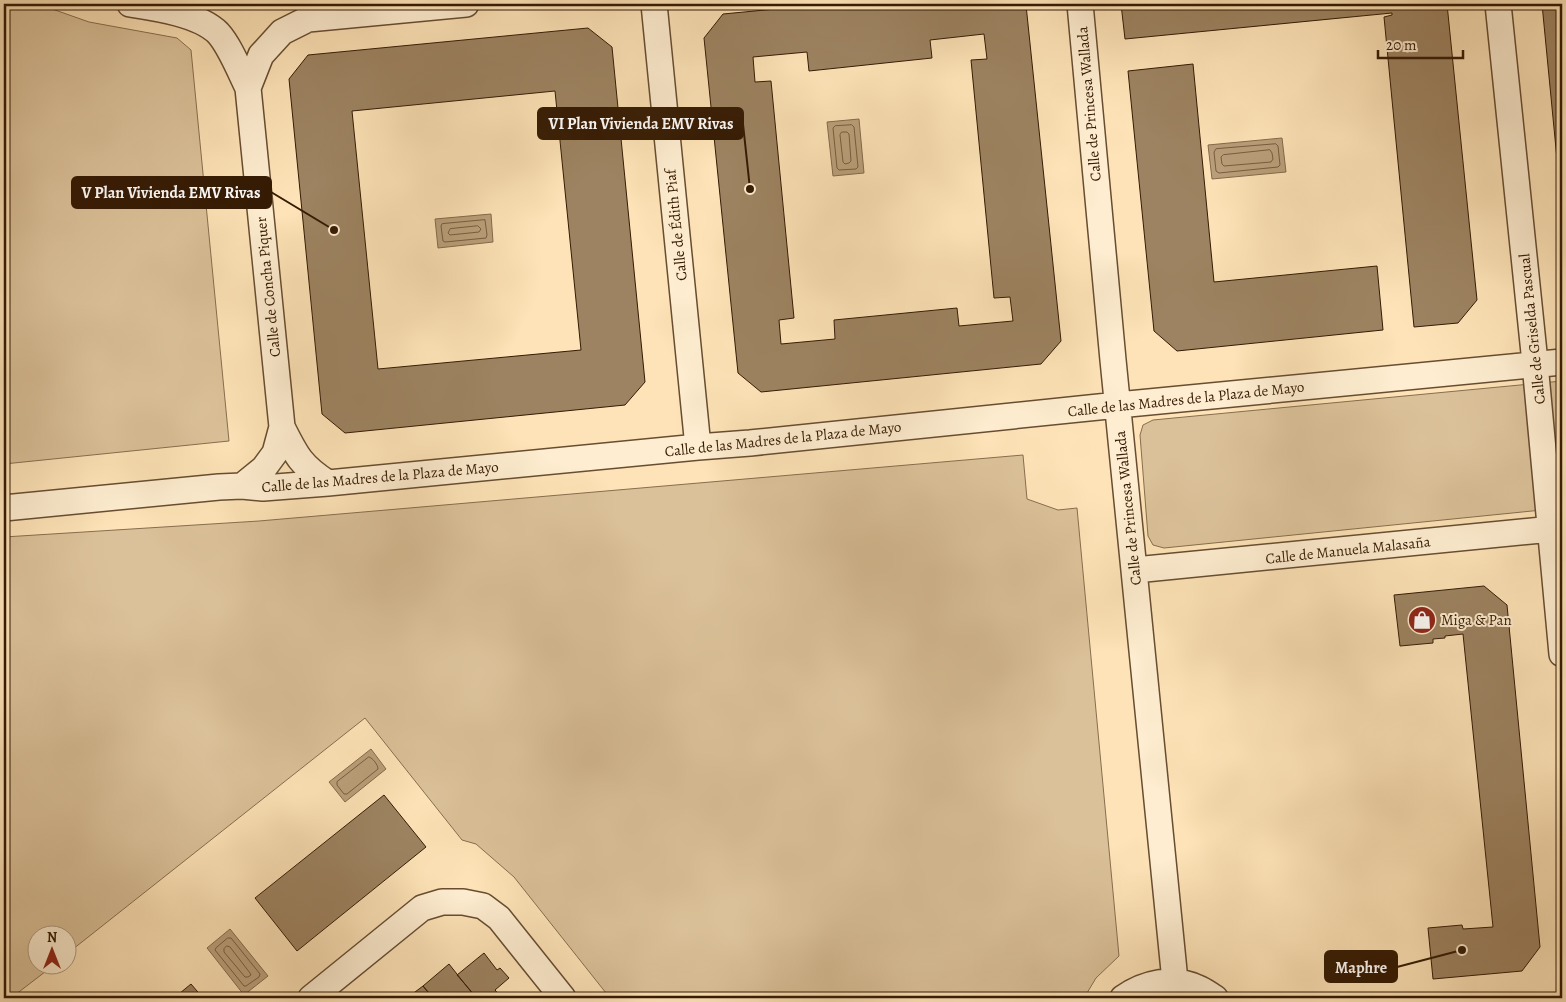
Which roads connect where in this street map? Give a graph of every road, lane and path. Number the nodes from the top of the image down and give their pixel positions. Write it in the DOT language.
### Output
graph roads {
  1 [pos="130,4"];
  2 [pos="466,4"];
  3 [pos="654,4"];
  4 [pos="1080,4"];
  5 [pos="1498,4"];
  6 [pos="248,88"];
  7 [pos="1562,362"];
  8 [pos="1536,365"];
  9 [pos="1118,405"];
  10 [pos="282,427"];
  11 [pos="698,447"];
  12 [pos="328,483"];
  13 [pos="242,486"];
  14 [pos="4,508"];
  15 [pos="1556,529"];
  16 [pos="1134,570"];
  17 [pos="1562,654"];
  18 [pos="1176,981"];
  19 [pos="311,998"];
  20 [pos="563,998"];
  21 [pos="1123,998"];
  22 [pos="1215,998"];
  1 -- 6 [label="street"];
  2 -- 6 [label="street"];
  3 -- 11 [label="street, Calle de Édith Piaf"];
  4 -- 9 [label="street, Calle de Princesa Wallada"];
  5 -- 8 [label="street, Calle de Griselda Pascual"];
  6 -- 10 [label="street, Calle de Concha Piquer"];
  7 -- 8 [label="street, Calle de las Madres de la Plaza de Mayo"];
  8 -- 9 [label="street, Calle de las Madres de la Plaza de Mayo"];
  8 -- 15 [label="street, Calle de Griselda Pascual"];
  9 -- 11 [label="street, Calle de las Madres de la Plaza de Mayo"];
  9 -- 16 [label="street, Calle de Princesa Wallada"];
  10 -- 12 [label="street, Calle de Concha Piquer"];
  10 -- 13 [label="street, Calle de Concha Piquer"];
  11 -- 12 [label="street, Calle de las Madres de la Plaza de Mayo"];
  12 -- 13 [label="street, Calle de las Madres de la Plaza de Mayo"];
  13 -- 14 [label="street, Calle de las Madres de la Plaza de Mayo"];
  15 -- 16 [label="street, Calle de Manuela Malasaña"];
  15 -- 17 [label="street, Calle de Griselda Pascual"];
  16 -- 18 [label="street, Calle de Princesa Wallada"];
  18 -- 21 [label="street"];
  18 -- 22 [label="street"];
  19 -- 20 [label="street"];
}
